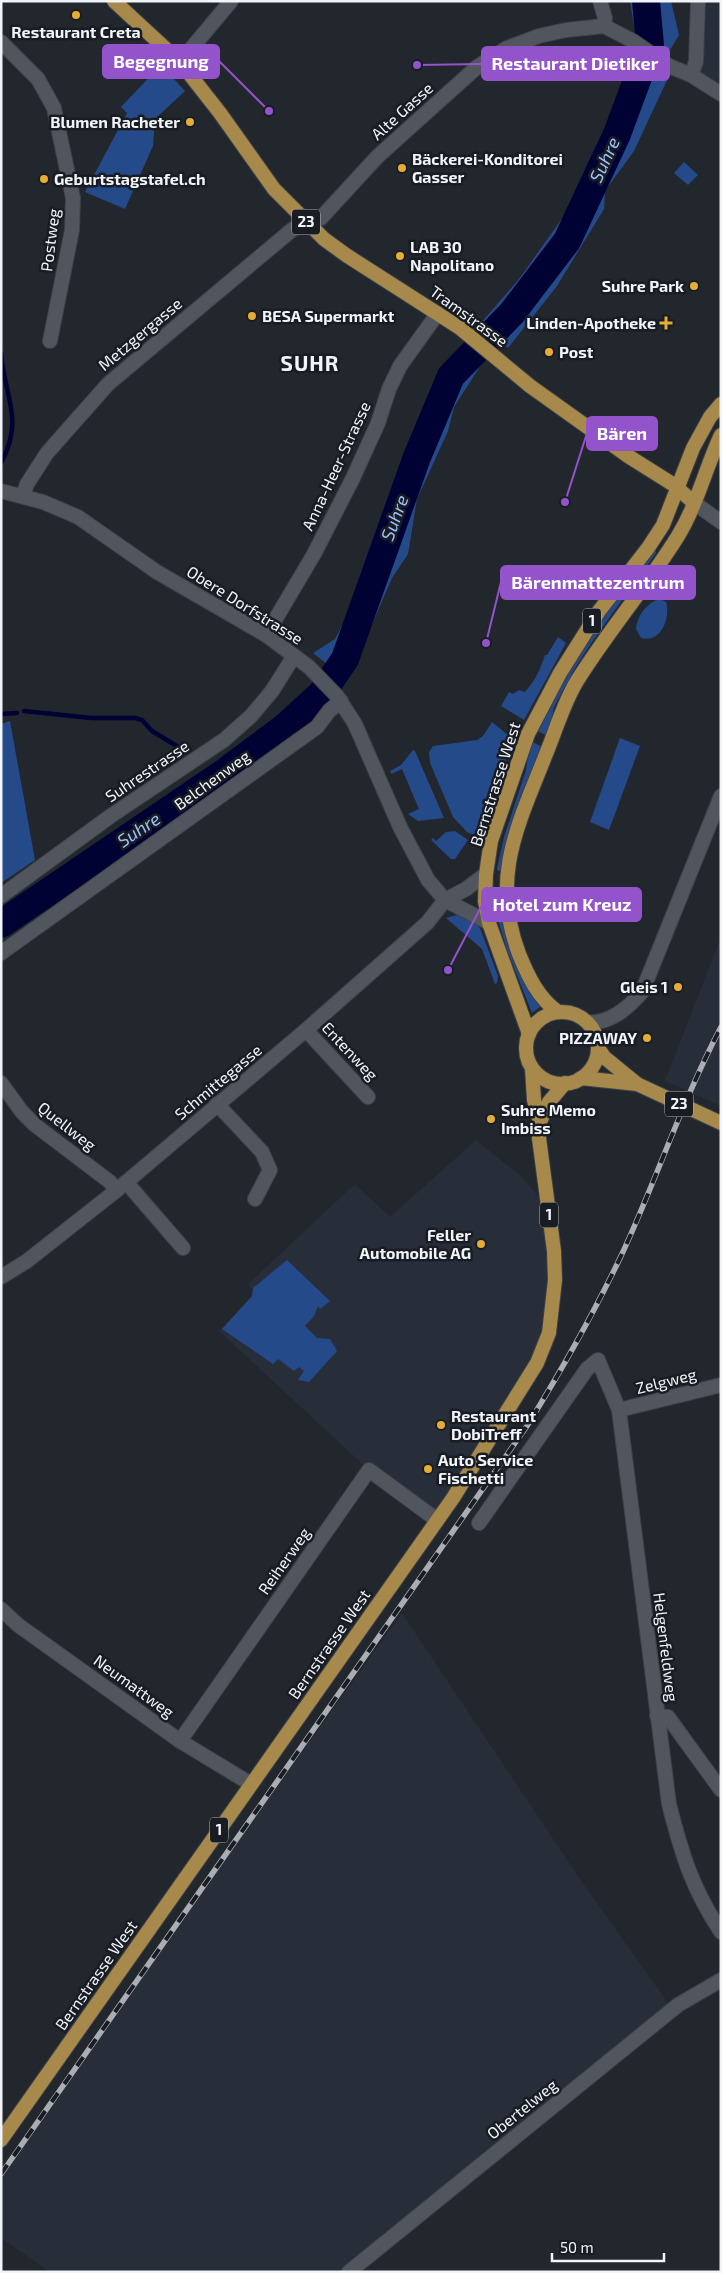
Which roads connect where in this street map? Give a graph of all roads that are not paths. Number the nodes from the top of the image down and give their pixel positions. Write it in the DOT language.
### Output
graph roads {
  1 [pos="114,1"];
  2 [pos="231,1"];
  3 [pos="600,1"];
  4 [pos="698,1"];
  5 [pos="604,26"];
  6 [pos="1,42"];
  7 [pos="180,62"];
  8 [pos="692,75"];
  9 [pos="721,94"];
  10 [pos="307,224"];
  11 [pos="438,313"];
  12 [pos="50,341"];
  13 [pos="721,404"];
  14 [pos="721,435"];
  15 [pos="678,489"];
  16 [pos="1,491"];
  17 [pos="23,496"];
  18 [pos="693,502"];
  19 [pos="721,522"];
  20 [pos="266,635"];
  21 [pos="294,656"];
  22 [pos="339,698"];
  23 [pos="721,796"];
  24 [pos="486,874"];
  25 [pos="1,896"];
  26 [pos="445,900"];
  27 [pos="489,924"];
  28 [pos="1,953"];
  29 [pos="558,1012"];
  30 [pos="588,1022"];
  31 [pos="306,1030"];
  32 [pos="529,1034"];
  33 [pos="598,1048"];
  34 [pos="532,1068"];
  35 [pos="581,1078"];
  36 [pos="1,1083"];
  37 [pos="565,1083"];
  38 [pos="637,1084"];
  39 [pos="368,1097"];
  40 [pos="217,1104"];
  41 [pos="540,1122"];
  42 [pos="721,1123"];
  43 [pos="121,1186"];
  44 [pos="255,1198"];
  45 [pos="183,1248"];
  46 [pos="1,1277"];
  47 [pos="721,1385"];
  48 [pos="619,1410"];
  49 [pos="437,1520"];
  50 [pos="479,1523"];
  51 [pos="1,1609"];
  52 [pos="657,1716"];
  53 [pos="180,1741"];
  54 [pos="252,1784"];
  55 [pos="721,1790"];
  56 [pos="721,1932"];
  57 [pos="721,1980"];
  58 [pos="1,2140"];
  59 [pos="349,2272"];
  1 -- 7 [label="main road, Tramstrasse / 23"];
  2 -- 7 [label="street"];
  3 -- 5 [label="street"];
  4 -- 8 [label="street"];
  5 -- 8 [label="street"];
  5 -- 10 [label="street, Alte Gasse"];
  6 -- 12 [label="street, Postweg"];
  7 -- 10 [label="main road, Tramstrasse / 23"];
  8 -- 9 [label="street"];
  10 -- 11 [label="main road, Tramstrasse / 23"];
  10 -- 17 [label="street, Metzgergasse"];
  11 -- 15 [label="main road, Tramstrasse / 23"];
  11 -- 20 [label="street, Anna-Heer-Strasse"];
  13 -- 15 [label="main road, 1"];
  14 -- 18 [label="main road"];
  15 -- 18 [label="main road, 23"];
  15 -- 24 [label="main road, Bernstrasse West / 1"];
  16 -- 17 [label="street, Obere Dorfstrasse"];
  17 -- 20 [label="street, Obere Dorfstrasse"];
  18 -- 19 [label="street"];
  18 -- 29 [label="main road"];
  20 -- 21 [label="street, Obere Dorfstrasse"];
  21 -- 22 [label="street, Obere Dorfstrasse"];
  21 -- 25 [label="street, Suhrestrasse"];
  22 -- 26 [label="street, Obere Dorfstrasse"];
  22 -- 28 [label="street, Belchenweg"];
  23 -- 30 [label="street"];
  24 -- 26 [label="street"];
  24 -- 27 [label="main road, Bernstrasse West / 1"];
  26 -- 27 [label="street"];
  26 -- 31 [label="street, Schmittegasse"];
  27 -- 32 [label="main road, Bernstrasse West / 1"];
  29 -- 30 [label="main road"];
  29 -- 32 [label="main road"];
  30 -- 33 [label="main road"];
  31 -- 39 [label="street, Entenweg"];
  31 -- 40 [label="street, Schmittegasse"];
  32 -- 34 [label="main road, 1"];
  33 -- 35 [label="main road"];
  33 -- 38 [label="main road, 23"];
  34 -- 37 [label="main road"];
  34 -- 41 [label="main road, Bernstrasse West / 1"];
  35 -- 37 [label="main road"];
  35 -- 38 [label="main road, 23"];
  36 -- 43 [label="street, Quellweg"];
  37 -- 41 [label="main road, Bernstrasse West / 1"];
  38 -- 42 [label="main road, 23"];
  40 -- 43 [label="street, Schmittegasse"];
  40 -- 44 [label="street"];
  41 -- 49 [label="main road, Bernstrasse West / 1"];
  43 -- 45 [label="street, Quellweg"];
  43 -- 46 [label="street, Schmittegasse"];
  47 -- 48 [label="street, Zelgweg"];
  48 -- 50 [label="street, Helgenfeldweg"];
  48 -- 52 [label="street, Helgenfeldweg"];
  49 -- 53 [label="street, Reiherweg"];
  49 -- 54 [label="main road, Bernstrasse West / 1"];
  51 -- 53 [label="street, Neumattweg"];
  52 -- 55 [label="street"];
  52 -- 56 [label="street, Helgenfeldweg"];
  53 -- 54 [label="street, Neumattweg"];
  54 -- 58 [label="main road, Bernstrasse West / 1"];
  57 -- 59 [label="street, Obertelweg"];
}
